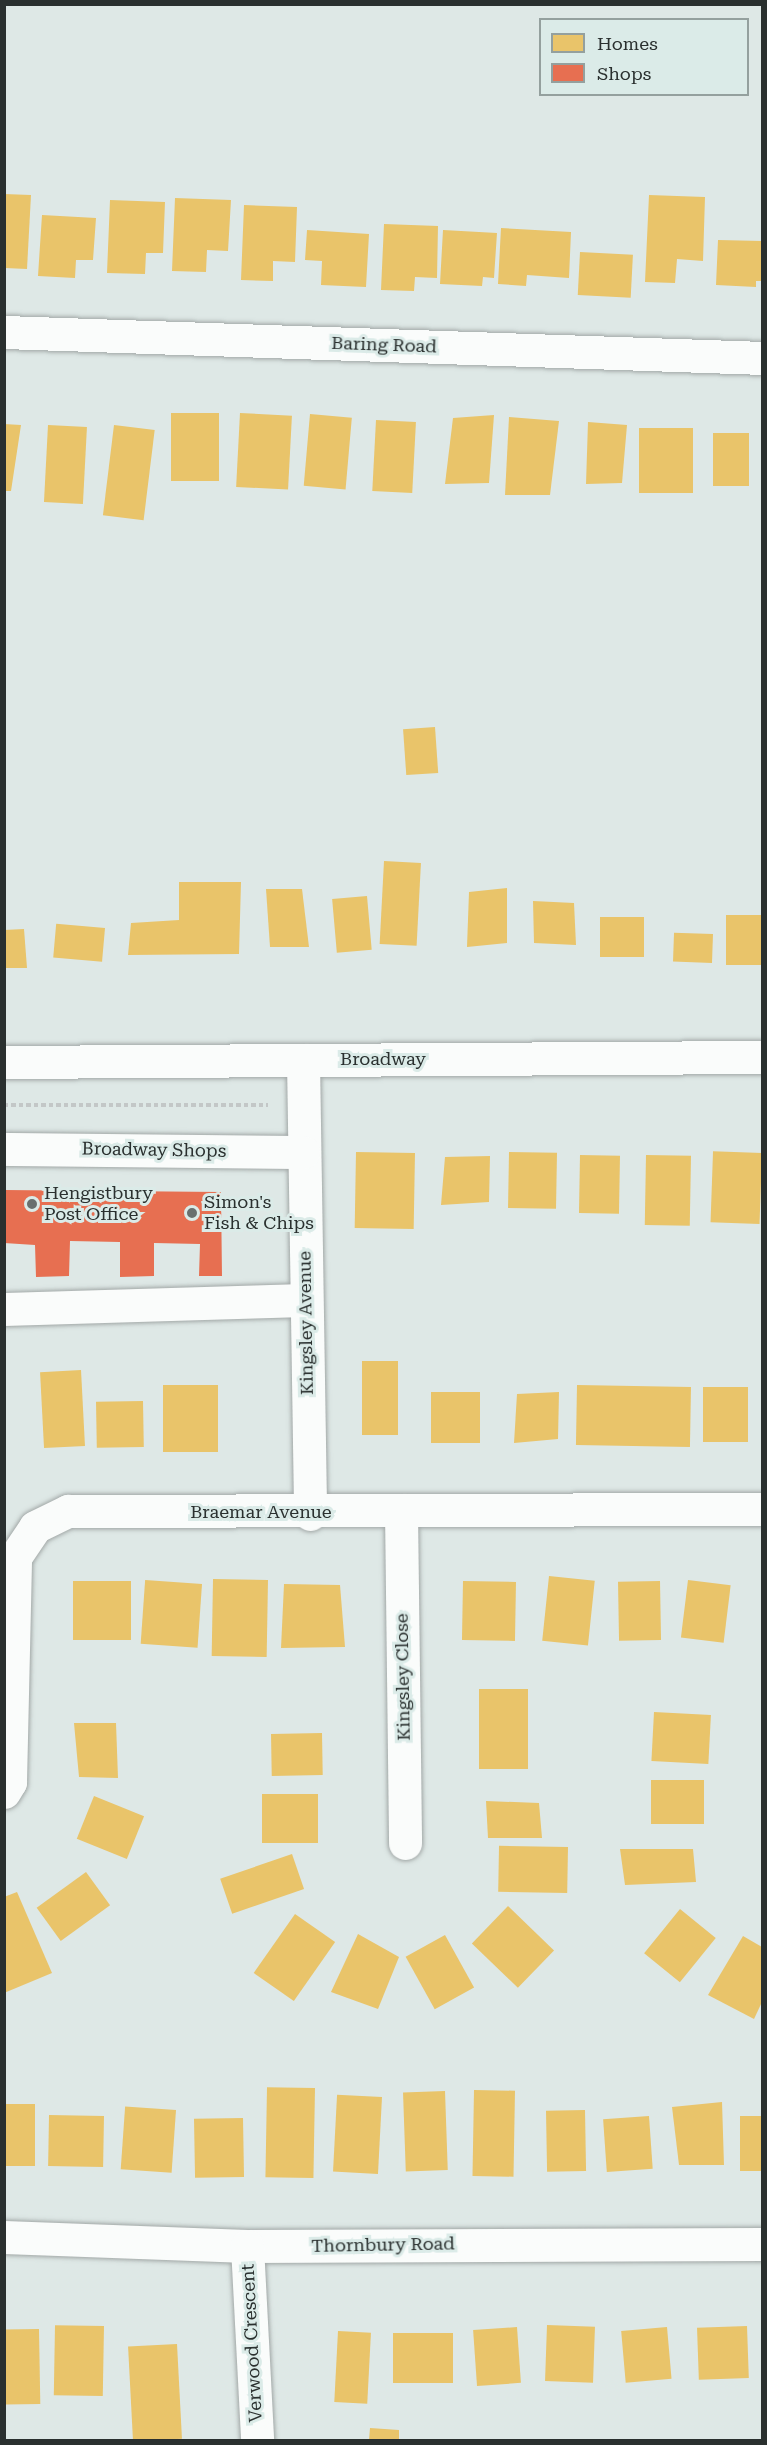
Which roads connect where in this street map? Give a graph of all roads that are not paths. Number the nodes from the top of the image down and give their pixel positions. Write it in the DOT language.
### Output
graph roads {
  1 [pos="4,332"];
  2 [pos="762,358"];
  3 [pos="762,1057"];
  4 [pos="303,1060"];
  5 [pos="4,1062"];
  6 [pos="4,1149"];
  7 [pos="303,1152"];
  8 [pos="304,1300"];
  9 [pos="4,1309"];
  10 [pos="762,1509"];
  11 [pos="401,1510"];
  12 [pos="310,1514"];
  13 [pos="4,1792"];
  14 [pos="405,1843"];
  15 [pos="4,2237"];
  16 [pos="762,2244"];
  17 [pos="247,2246"];
  18 [pos="257,2440"];
  1 -- 2 [label="street, Baring Road"];
  3 -- 4 [label="street, Broadway"];
  4 -- 5 [label="street, Broadway"];
  4 -- 7 [label="street, Kingsley Avenue"];
  6 -- 7 [label="street, Broadway Shops"];
  7 -- 8 [label="street, Kingsley Avenue"];
  8 -- 9 [label="street"];
  8 -- 12 [label="street, Kingsley Avenue"];
  10 -- 11 [label="street, Braemar Avenue"];
  11 -- 12 [label="street, Braemar Avenue"];
  11 -- 14 [label="street, Kingsley Close"];
  12 -- 13 [label="street, Braemar Avenue"];
  15 -- 17 [label="street, Thornbury Road"];
  16 -- 17 [label="street, Thornbury Road"];
  17 -- 18 [label="street, Verwood Crescent"];
}
